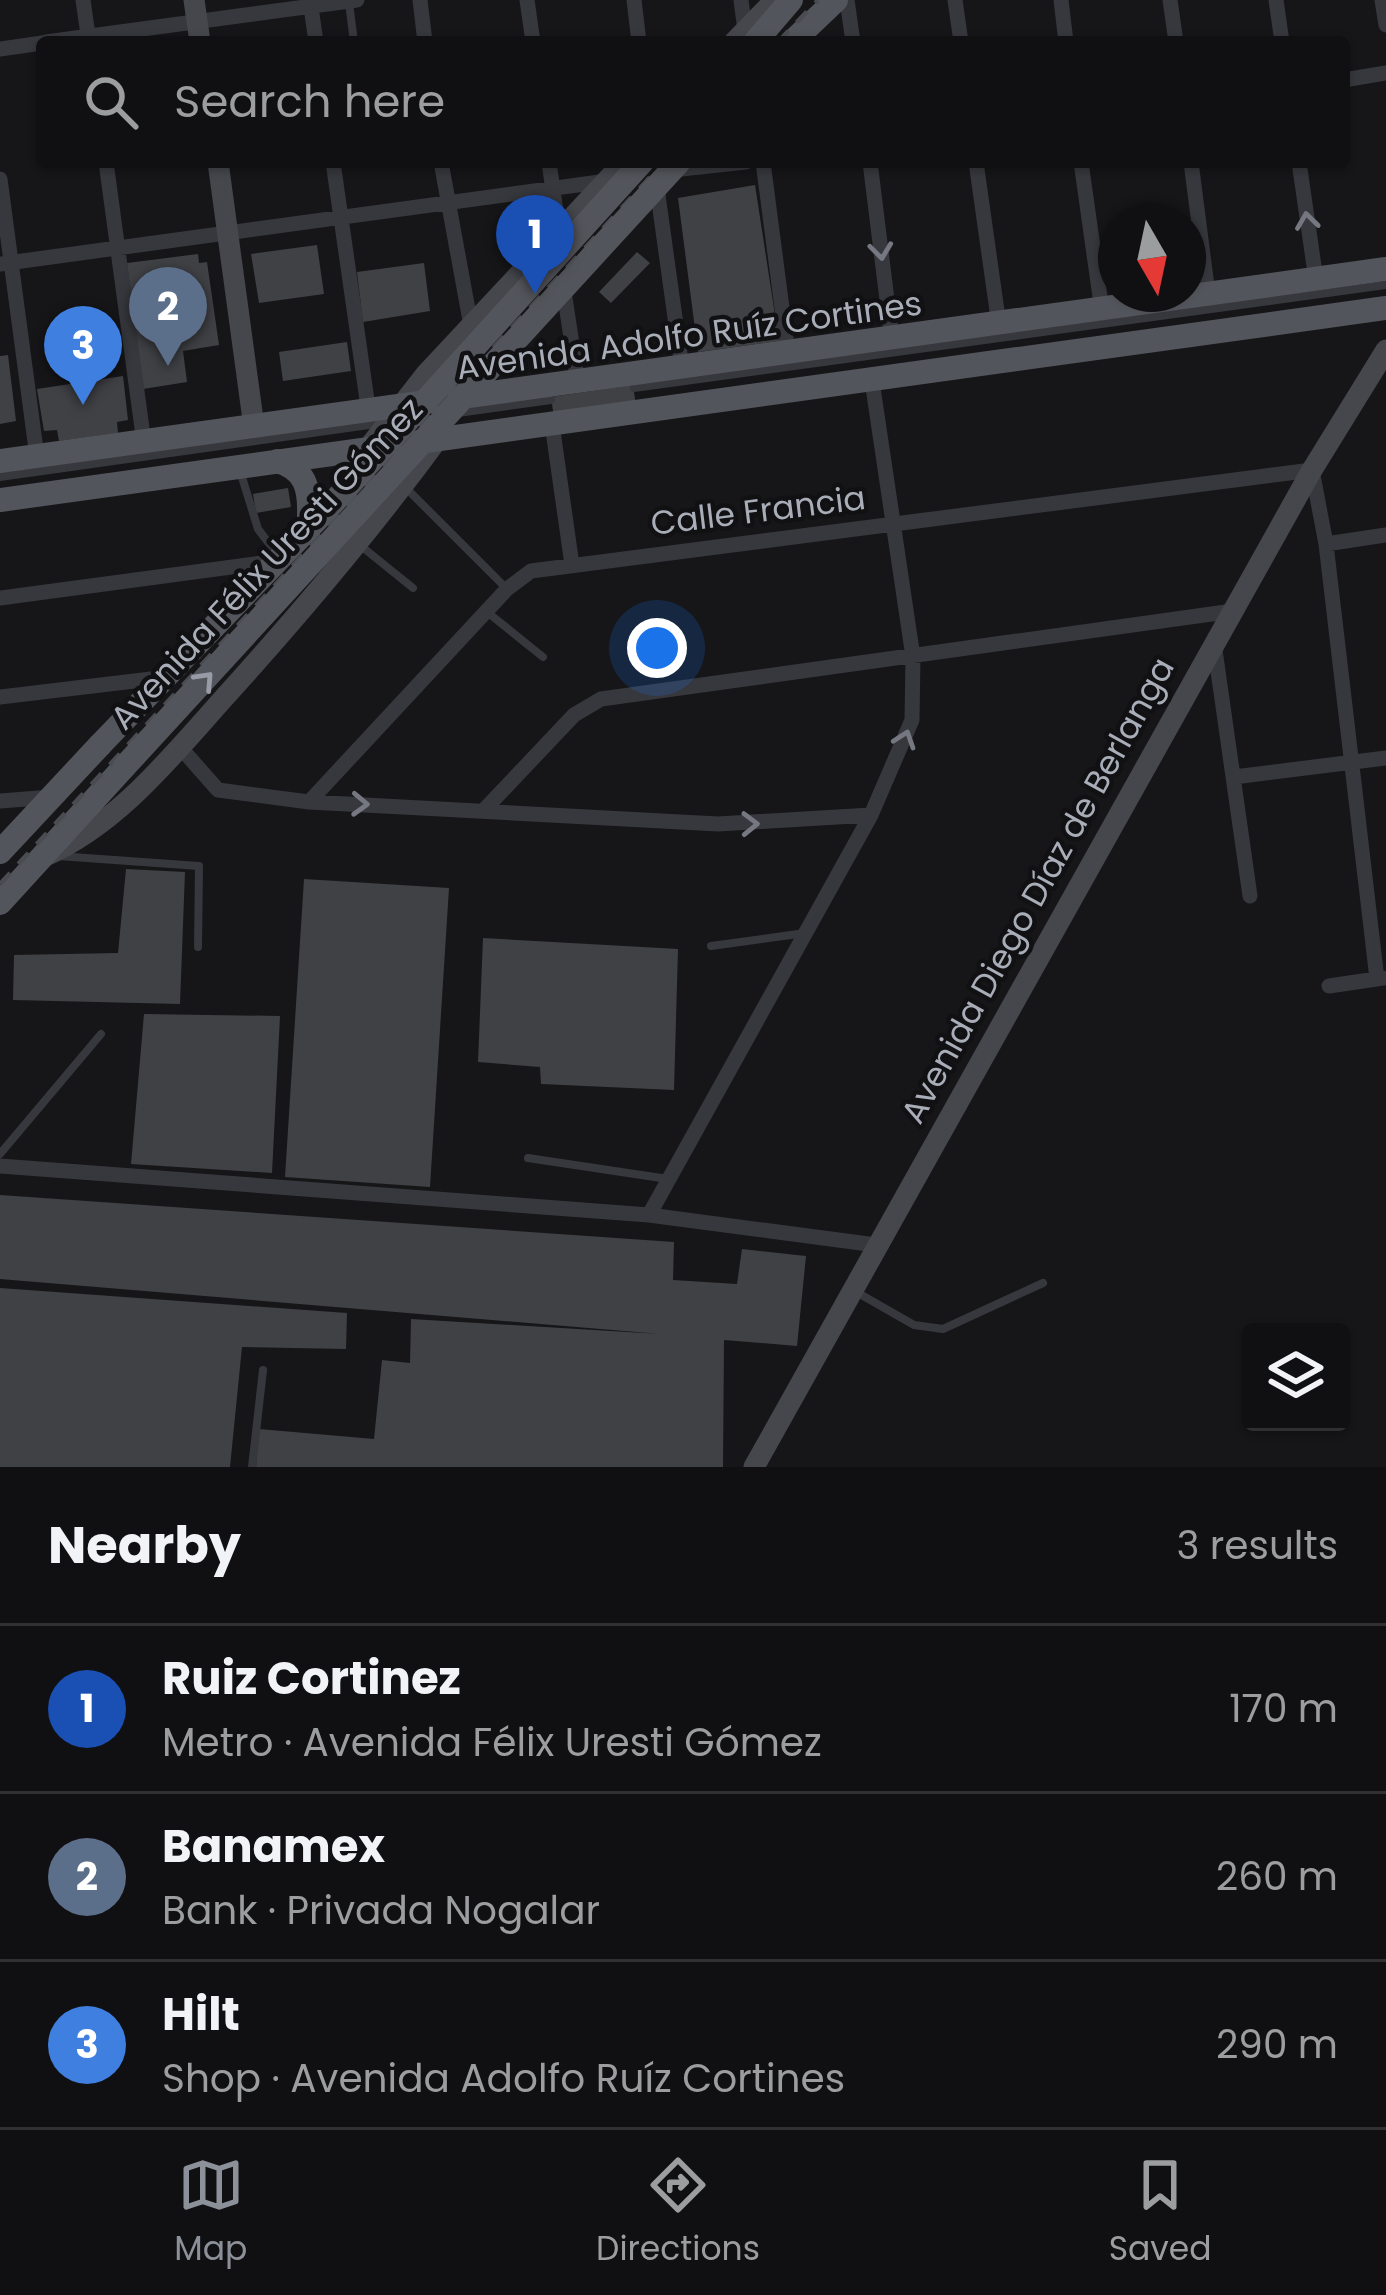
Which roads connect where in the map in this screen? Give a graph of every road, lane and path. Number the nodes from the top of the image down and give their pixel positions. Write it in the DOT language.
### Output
graph roads {
  1 [pos="83,0"];
  2 [pos="420,0"];
  3 [pos="527,0"];
  4 [pos="634,0"];
  5 [pos="741,0"];
  6 [pos="775,0"];
  7 [pos="791,0"];
  8 [pos="837,0"];
  9 [pos="848,0"];
  10 [pos="956,0"];
  11 [pos="1061,0"];
  12 [pos="1170,0"];
  13 [pos="1276,0"];
  14 [pos="1382,0"];
  15 [pos="353,1"];
  16 [pos="310,3"];
  17 [pos="197,21"];
  18 [pos="1386,26"];
  19 [pos="89,36"];
  20 [pos="107,36"];
  21 [pos="315,36"];
  22 [pos="354,36"];
  23 [pos="424,36"];
  24 [pos="531,36"];
  25 [pos="639,36"];
  26 [pos="748,36"];
  27 [pos="749,36"];
  28 [pos="750,36"];
  29 [pos="798,36"];
  30 [pos="810,36"];
  31 [pos="852,36"];
  32 [pos="960,36"];
  33 [pos="1065,36"];
  34 [pos="1175,36"];
  35 [pos="1281,36"];
  36 [pos="36,43"];
  37 [pos="0,49"];
  38 [pos="1386,73"];
  39 [pos="1350,79"];
  40 [pos="107,168"];
  41 [pos="219,168"];
  42 [pos="334,168"];
  43 [pos="442,168"];
  44 [pos="550,168"];
  45 [pos="619,168"];
  46 [pos="637,168"];
  47 [pos="679,168"];
  48 [pos="680,168"];
  49 [pos="764,168"];
  50 [pos="871,168"];
  51 [pos="977,168"];
  52 [pos="1082,168"];
  53 [pos="1192,168"];
  54 [pos="1300,168"];
  55 [pos="0,179"];
  56 [pos="607,181"];
  57 [pos="552,186"];
  58 [pos="658,195"];
  59 [pos="446,202"];
  60 [pos="340,216"];
  61 [pos="228,232"];
  62 [pos="559,233"];
  63 [pos="117,247"];
  64 [pos="6,263"];
  65 [pos="1386,269"];
  66 [pos="1316,280"];
  67 [pos="1098,282"];
  68 [pos="1386,284"];
  69 [pos="1208,294"];
  70 [pos="565,298"];
  71 [pos="1386,303"];
  72 [pos="1098,311"];
  73 [pos="999,325"];
  74 [pos="470,326"];
  75 [pos="892,340"];
  76 [pos="1386,350"];
  77 [pos="788,354"];
  78 [pos="682,368"];
  79 [pos="498,371"];
  80 [pos="872,381"];
  81 [pos="578,383"];
  82 [pos="634,388"];
  83 [pos="636,403"];
  84 [pos="466,406"];
  85 [pos="552,413"];
  86 [pos="381,426"];
  87 [pos="254,428"];
  88 [pos="442,434"];
  89 [pos="144,442"];
  90 [pos="37,457"];
  91 [pos="0,461"];
  92 [pos="277,461"];
  93 [pos="239,466"];
  94 [pos="1312,470"];
  95 [pos="0,477"];
  96 [pos="404,487"];
  97 [pos="333,488"];
  98 [pos="0,490"];
  99 [pos="0,500"];
  100 [pos="308,515"];
  101 [pos="896,522"];
  102 [pos="1386,535"];
  103 [pos="366,538"];
  104 [pos="1326,544"];
  105 [pos="268,557"];
  106 [pos="572,565"];
  107 [pos="412,588"];
  108 [pos="507,589"];
  109 [pos="0,598"];
  110 [pos="486,611"];
  111 [pos="1233,611"];
  112 [pos="1214,642"];
  113 [pos="543,657"];
  114 [pos="913,657"];
  115 [pos="151,679"];
  116 [pos="0,697"];
  117 [pos="179,748"];
  118 [pos="1386,758"];
  119 [pos="1351,762"];
  120 [pos="1234,777"];
  121 [pos="58,790"];
  122 [pos="0,801"];
  123 [pos="309,802"];
  124 [pos="486,808"];
  125 [pos="871,815"];
  126 [pos="0,852"];
  127 [pos="44,856"];
  128 [pos="1250,896"];
  129 [pos="0,903"];
  130 [pos="806,933"];
  131 [pos="711,946"];
  132 [pos="198,947"];
  133 [pos="1382,978"];
  134 [pos="1329,986"];
  135 [pos="101,1034"];
  136 [pos="0,1154"];
  137 [pos="528,1158"];
  138 [pos="0,1166"];
  139 [pos="669,1180"];
  140 [pos="649,1215"];
  141 [pos="876,1246"];
  142 [pos="1043,1283"];
  143 [pos="851,1289"];
  144 [pos="262,1370"];
  145 [pos="757,1466"];
  146 [pos="252,1467"];
  1 -- 19 [label="street"];
  2 -- 23 [label="street"];
  3 -- 24 [label="street"];
  4 -- 25 [label="street"];
  5 -- 26 [label="street"];
  6 -- 27 [label="street"];
  7 -- 28 [label="main road"];
  8 -- 29 [label="main road"];
  8 -- 30 [label="street"];
  9 -- 31 [label="street"];
  10 -- 32 [label="street"];
  11 -- 33 [label="street"];
  12 -- 34 [label="street"];
  13 -- 35 [label="street"];
  14 -- 18 [label="street"];
  15 -- 16 [label="street"];
  15 -- 22 [label="lane"];
  16 -- 17 [label="street"];
  16 -- 21 [label="street"];
  17 -- 20 [label="street"];
  36 -- 37 [label="street"];
  38 -- 39 [label="street"];
  40 -- 63 [label="street"];
  41 -- 61 [label="street"];
  42 -- 60 [label="street"];
  43 -- 59 [label="street"];
  44 -- 57 [label="street"];
  45 -- 56 [label="street"];
  46 -- 121 [label="main road, Avenida Félix Uresti Gómez, bridge"];
  127 -- 47 [label="main road, Avenida Félix Uresti Gómez, one-way, bridge"];
  48 -- 58 [label="street"];
  49 -- 77 [label="street"];
  50 -- 75 [label="street, one-way"];
  51 -- 73 [label="street"];
  52 -- 67 [label="street"];
  53 -- 69 [label="street"];
  66 -- 54 [label="street, one-way"];
  55 -- 64 [label="street"];
  56 -- 57 [label="street"];
  56 -- 62 [label="street"];
  57 -- 59 [label="street"];
  57 -- 62 [label="street"];
  58 -- 70 [label="street"];
  58 -- 78 [label="street"];
  59 -- 60 [label="street"];
  59 -- 74 [label="street"];
  60 -- 61 [label="street"];
  60 -- 86 [label="street"];
  61 -- 63 [label="street"];
  61 -- 87 [label="street"];
  62 -- 74 [label="street"];
  63 -- 64 [label="street"];
  63 -- 89 [label="street"];
  64 -- 90 [label="street"];
  65 -- 66 [label="main road, Avenida Adolfo Ruíz Cortines"];
  66 -- 69 [label="main road, Avenida Adolfo Ruíz Cortines"];
  68 -- 82 [label="lane"];
  70 -- 79 [label="street"];
  70 -- 81 [label="street"];
  71 -- 80 [label="main road, Avenida Adolfo Ruíz Cortines"];
  71 -- 83 [label="lane"];
  72 -- 73 [label="main road, Avenida Adolfo Ruíz Cortines"];
  73 -- 75 [label="main road, Avenida Adolfo Ruíz Cortines"];
  74 -- 79 [label="street"];
  74 -- 86 [label="street"];
  75 -- 77 [label="main road, Avenida Adolfo Ruíz Cortines"];
  76 -- 94 [label="street, Avenida Diego Díaz de Berlanga"];
  77 -- 78 [label="main road, Avenida Adolfo Ruíz Cortines"];
  78 -- 81 [label="main road, Avenida Adolfo Ruíz Cortines"];
  79 -- 84 [label="street"];
  80 -- 85 [label="main road, Avenida Adolfo Ruíz Cortines"];
  80 -- 101 [label="street"];
  81 -- 84 [label="main road, Avenida Adolfo Ruíz Cortines"];
  84 -- 85 [label="lane"];
  84 -- 86 [label="main road, Avenida Adolfo Ruíz Cortines"];
  84 -- 88 [label="street"];
  85 -- 88 [label="main road, Avenida Adolfo Ruíz Cortines"];
  85 -- 106 [label="street"];
  86 -- 87 [label="main road, Avenida Adolfo Ruíz Cortines"];
  86 -- 88 [label="main road, Avenida Adolfo Ruíz Cortines"];
  86 -- 92 [label="main road, Avenida Adolfo Ruíz Cortines"];
  86 -- 95 [label="lane"];
  86 -- 97 [label="street"];
  86 -- 98 [label="lane"];
  87 -- 89 [label="main road, Avenida Adolfo Ruíz Cortines"];
  88 -- 96 [label="street"];
  89 -- 90 [label="main road, Avenida Adolfo Ruíz Cortines"];
  90 -- 91 [label="main road, Avenida Adolfo Ruíz Cortines"];
  92 -- 93 [label="main road, Avenida Adolfo Ruíz Cortines"];
  92 -- 100 [label="main road"];
  93 -- 99 [label="main road, Avenida Adolfo Ruíz Cortines"];
  93 -- 105 [label="lane"];
  94 -- 101 [label="street, Calle Francia"];
  94 -- 104 [label="street"];
  94 -- 111 [label="street, Avenida Diego Díaz de Berlanga"];
  96 -- 103 [label="street"];
  96 -- 108 [label="lane"];
  97 -- 100 [label="street"];
  97 -- 103 [label="street"];
  100 -- 105 [label="street"];
  101 -- 106 [label="street, Calle Francia"];
  101 -- 114 [label="street"];
  102 -- 104 [label="street"];
  103 -- 107 [label="lane"];
  103 -- 117 [label="street"];
  104 -- 119 [label="street"];
  105 -- 109 [label="street"];
  105 -- 115 [label="street"];
  106 -- 108 [label="street, Calle Francia"];
  108 -- 110 [label="street, Calle Francia"];
  110 -- 113 [label="lane"];
  110 -- 123 [label="street, Calle Francia"];
  111 -- 112 [label="street, Avenida Diego Díaz de Berlanga"];
  111 -- 114 [label="street"];
  112 -- 120 [label="street"];
  112 -- 141 [label="street, Avenida Diego Díaz de Berlanga"];
  114 -- 124 [label="street"];
  125 -- 114 [label="street, one-way"];
  115 -- 116 [label="street"];
  115 -- 121 [label="street"];
  117 -- 123 [label="street"];
  117 -- 127 [label="street"];
  118 -- 119 [label="street"];
  119 -- 120 [label="street"];
  119 -- 133 [label="street"];
  120 -- 128 [label="street"];
  121 -- 122 [label="street"];
  121 -- 126 [label="main road, Avenida Félix Uresti Gómez"];
  123 -- 124 [label="street, one-way"];
  124 -- 125 [label="street, one-way"];
  125 -- 130 [label="street"];
  127 -- 129 [label="main road, Avenida Félix Uresti Gómez"];
  127 -- 132 [label="lane"];
  130 -- 131 [label="lane"];
  130 -- 139 [label="street"];
  133 -- 134 [label="street"];
  135 -- 136 [label="lane"];
  137 -- 139 [label="lane"];
  138 -- 140 [label="street"];
  139 -- 140 [label="street"];
  140 -- 141 [label="street"];
  141 -- 143 [label="street, Avenida Diego Díaz de Berlanga"];
  142 -- 143 [label="lane"];
  143 -- 145 [label="street, Avenida Diego Díaz de Berlanga"];
  144 -- 146 [label="lane"];
}
